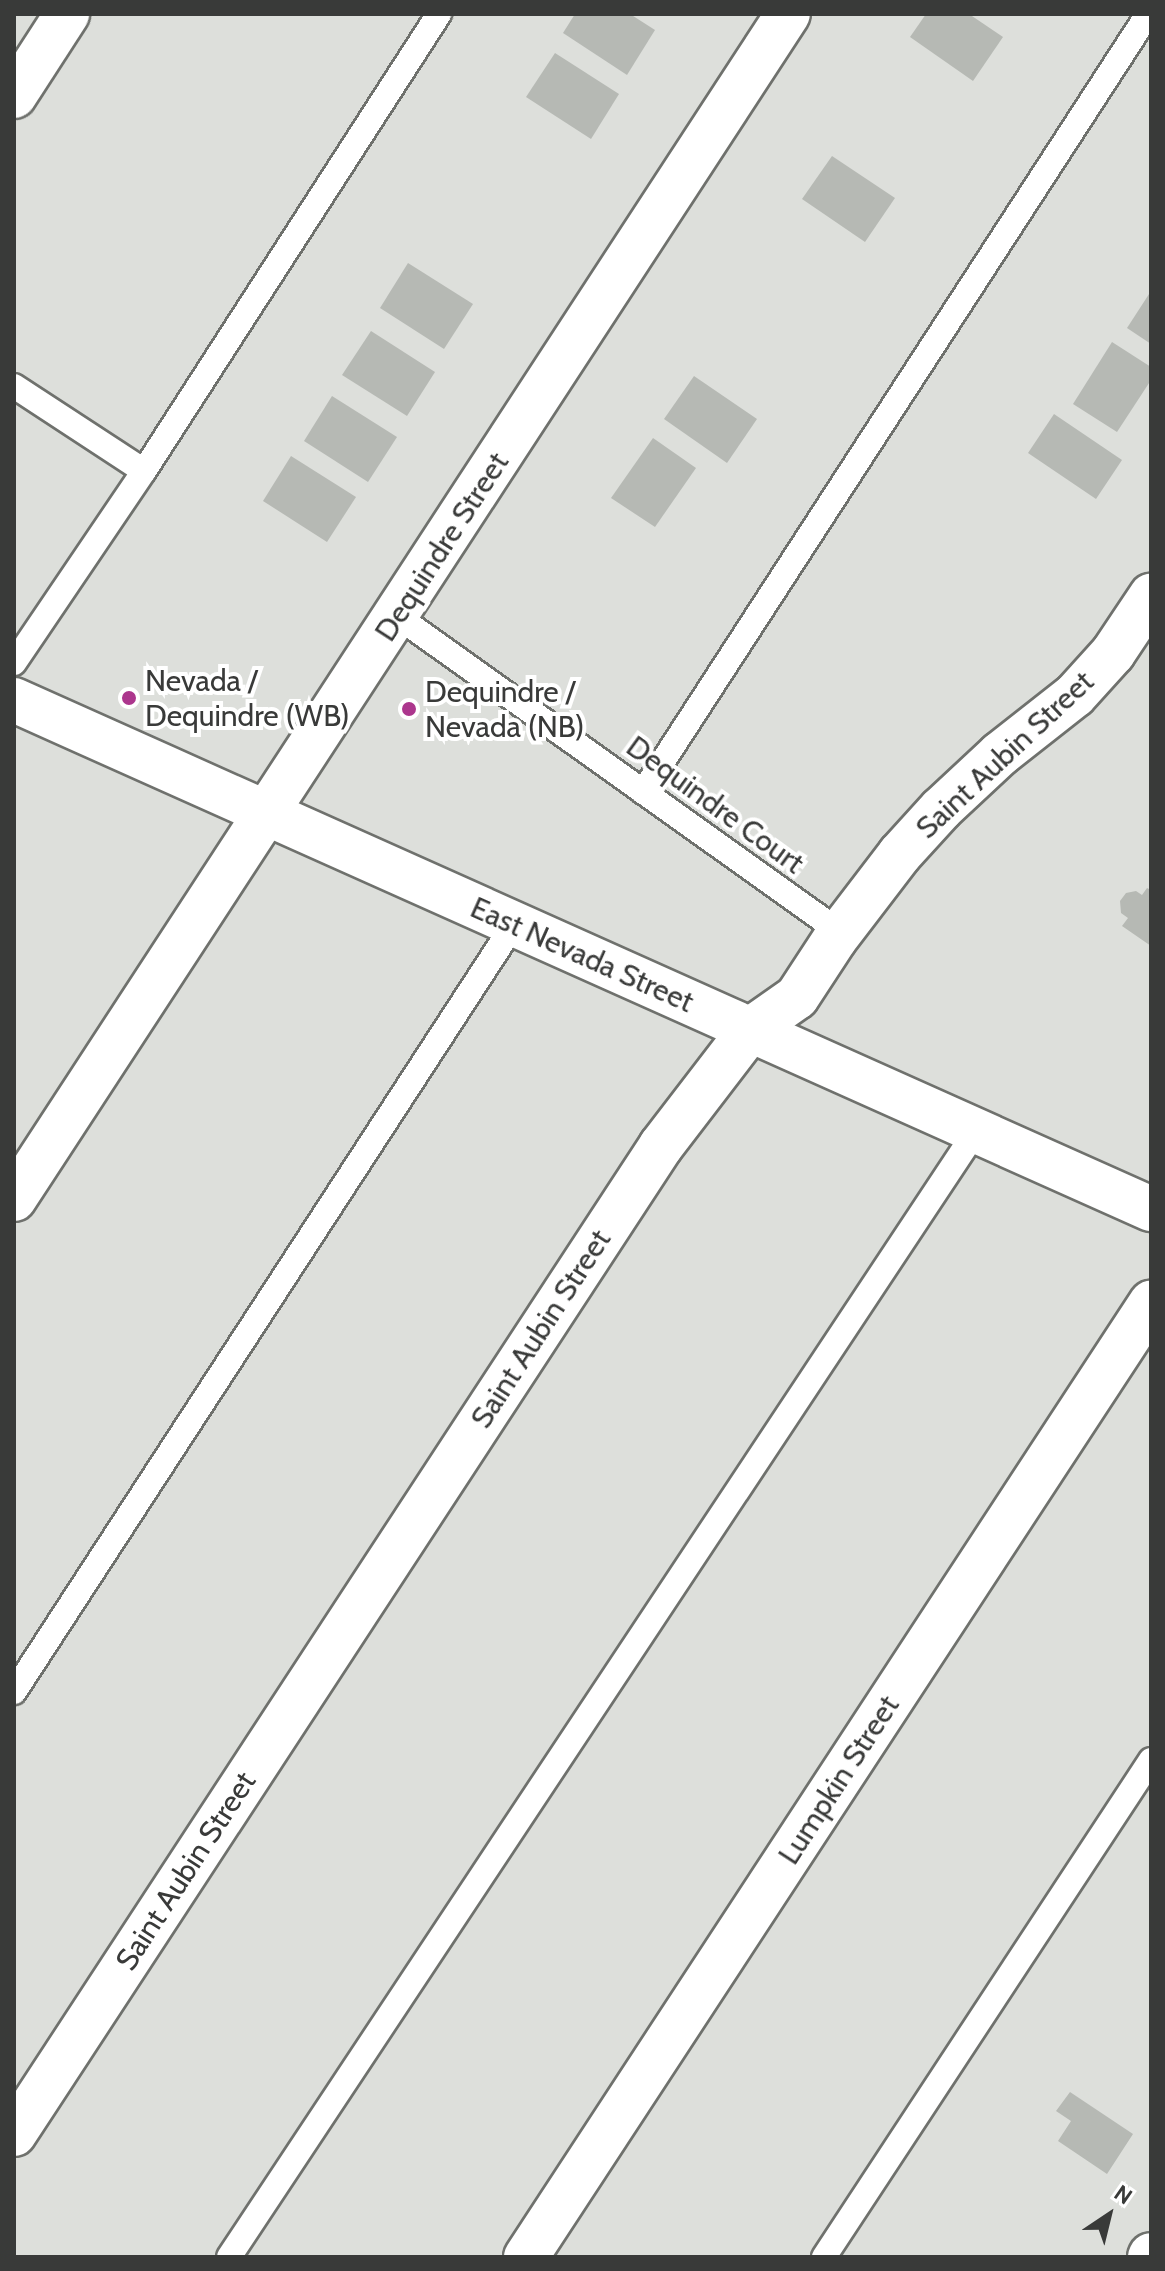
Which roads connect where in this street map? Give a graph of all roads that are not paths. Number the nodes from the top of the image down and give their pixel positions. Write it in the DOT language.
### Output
graph roads {
  1 [pos="67,14"];
  2 [pos="439,14"];
  3 [pos="788,14"];
  4 [pos="1148,14"];
  5 [pos="14,96"];
  6 [pos="14,386"];
  7 [pos="144,471"];
  8 [pos="1151,596"];
  9 [pos="397,616"];
  10 [pos="14,663"];
  11 [pos="14,700"];
  12 [pos="643,792"];
  13 [pos="268,814"];
  14 [pos="514,924"];
  15 [pos="840,932"];
  16 [pos="750,1030"];
  17 [pos="976,1131"];
  18 [pos="14,1199"];
  19 [pos="1151,1209"];
  20 [pos="1151,1303"];
  21 [pos="14,1692"];
  22 [pos="1151,1760"];
  23 [pos="14,2134"];
  24 [pos="229,2257"];
  25 [pos="526,2257"];
  26 [pos="824,2257"];
  1 -- 5 [label="street"];
  2 -- 7 [label="lane"];
  3 -- 9 [label="street, Dequindre Street"];
  4 -- 12 [label="lane"];
  6 -- 7 [label="lane"];
  7 -- 10 [label="lane"];
  8 -- 15 [label="street, Saint Aubin Street"];
  9 -- 12 [label="lane, Dequindre Court"];
  9 -- 13 [label="street, Dequindre Street"];
  11 -- 13 [label="street, East Nevada Street"];
  12 -- 15 [label="lane, Dequindre Court"];
  13 -- 14 [label="street, East Nevada Street"];
  13 -- 18 [label="street, Dequindre Street"];
  14 -- 16 [label="street, East Nevada Street"];
  14 -- 21 [label="lane"];
  15 -- 16 [label="street, Saint Aubin Street"];
  16 -- 17 [label="street, East Nevada Street"];
  16 -- 23 [label="street, Saint Aubin Street"];
  17 -- 19 [label="street, East Nevada Street"];
  17 -- 24 [label="lane"];
  20 -- 25 [label="street, Lumpkin Street"];
  22 -- 26 [label="lane"];
}
